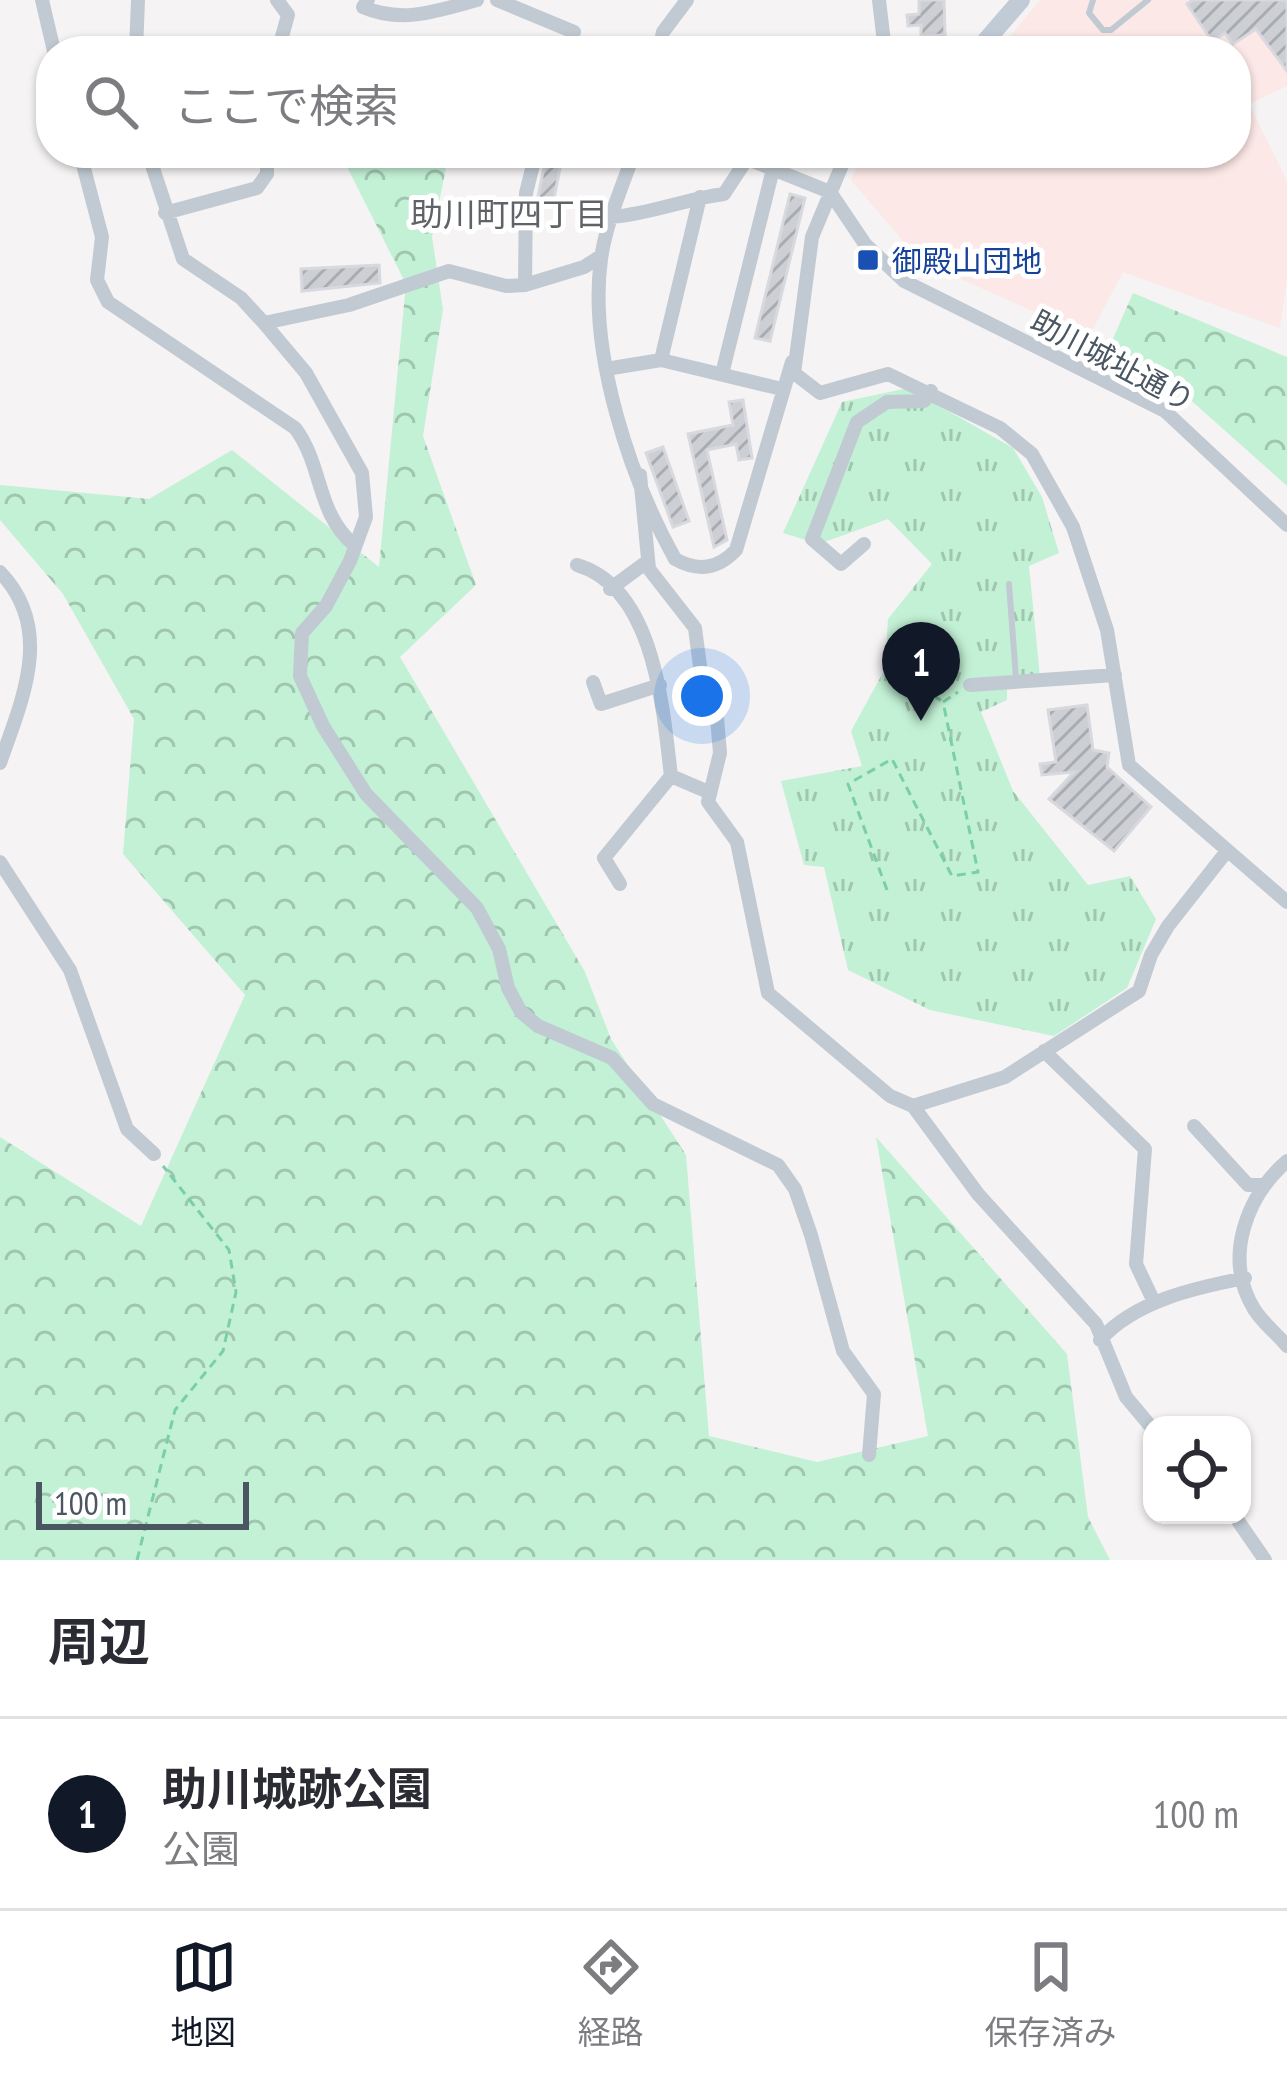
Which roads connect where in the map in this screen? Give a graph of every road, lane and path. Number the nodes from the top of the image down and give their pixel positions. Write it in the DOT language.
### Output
graph roads {
  1 [pos="42,0"];
  2 [pos="138,0"];
  3 [pos="277,0"];
  4 [pos="368,0"];
  5 [pos="477,0"];
  6 [pos="496,0"];
  7 [pos="687,0"];
  8 [pos="879,0"];
  9 [pos="1021,0"];
  10 [pos="1093,0"];
  11 [pos="1148,0"];
  12 [pos="574,32"];
  13 [pos="50,36"];
  14 [pos="137,36"];
  15 [pos="282,36"];
  16 [pos="662,36"];
  17 [pos="883,36"];
  18 [pos="990,36"];
  19 [pos="84,168"];
  20 [pos="152,168"];
  21 [pos="267,168"];
  22 [pos="532,168"];
  23 [pos="629,168"];
  24 [pos="735,168"];
  25 [pos="841,168"];
  26 [pos="773,169"];
  27 [pos="830,193"];
  28 [pos="700,197"];
  29 [pos="165,213"];
  30 [pos="612,217"];
  31 [pos="601,256"];
  32 [pos="525,285"];
  33 [pos="265,322"];
  34 [pos="661,360"];
  35 [pos="792,362"];
  36 [pos="605,369"];
  37 [pos="722,374"];
  38 [pos="782,389"];
  39 [pos="931,391"];
  40 [pos="640,475"];
  41 [pos="1287,525"];
  42 [pos="352,544"];
  43 [pos="864,544"];
  44 [pos="647,562"];
  45 [pos="577,565"];
  46 [pos="0,572"];
  47 [pos="1009,584"];
  48 [pos="610,589"];
  49 [pos="895,672"];
  50 [pos="1115,675"];
  51 [pos="593,682"];
  52 [pos="1016,682"];
  53 [pos="660,685"];
  54 [pos="970,685"];
  55 [pos="943,702"];
  56 [pos="0,763"];
  57 [pos="671,776"];
  58 [pos="706,791"];
  59 [pos="1227,851"];
  60 [pos="0,862"];
  61 [pos="620,884"];
  62 [pos="887,890"];
  63 [pos="1287,902"];
  64 [pos="1045,1051"];
  65 [pos="913,1106"];
  66 [pos="1194,1126"];
  67 [pos="154,1154"];
  68 [pos="1287,1161"];
  69 [pos="1262,1185"];
  70 [pos="1245,1278"];
  71 [pos="1154,1302"];
  72 [pos="1100,1340"];
  73 [pos="1287,1346"];
  74 [pos="1143,1417"];
  75 [pos="869,1455"];
  76 [pos="1240,1524"];
  77 [pos="137,1560"];
  78 [pos="1265,1560"];
  1 -- 13 [label="street"];
  2 -- 14 [label="street"];
  3 -- 15 [label="street"];
  4 -- 5 [label="street"];
  6 -- 12 [label="street"];
  7 -- 16 [label="street"];
  8 -- 17 [label="street"];
  9 -- 18 [label="street"];
  10 -- 11 [label="lane"];
  19 -- 42 [label="street"];
  20 -- 29 [label="street"];
  21 -- 29 [label="street"];
  22 -- 32 [label="street"];
  23 -- 30 [label="street"];
  24 -- 28 [label="street"];
  25 -- 27 [label="street"];
  26 -- 27 [label="street"];
  26 -- 37 [label="street"];
  27 -- 35 [label="street"];
  27 -- 41 [label="street, 助川城址通り"];
  28 -- 30 [label="street"];
  28 -- 34 [label="street"];
  29 -- 33 [label="street"];
  30 -- 31 [label="street"];
  31 -- 32 [label="street"];
  31 -- 36 [label="street"];
  32 -- 33 [label="street"];
  33 -- 42 [label="street"];
  34 -- 36 [label="street"];
  34 -- 37 [label="street"];
  35 -- 38 [label="street"];
  35 -- 39 [label="street"];
  36 -- 40 [label="street"];
  37 -- 38 [label="street"];
  38 -- 40 [label="street"];
  39 -- 43 [label="street"];
  39 -- 50 [label="street"];
  40 -- 44 [label="street"];
  42 -- 75 [label="street"];
  44 -- 48 [label="street"];
  44 -- 58 [label="street"];
  45 -- 48 [label="street"];
  46 -- 56 [label="street"];
  47 -- 52 [label="lane"];
  48 -- 53 [label="street"];
  49 -- 55 [label="path"];
  50 -- 52 [label="street"];
  50 -- 59 [label="street"];
  51 -- 53 [label="street"];
  52 -- 54 [label="street"];
  53 -- 57 [label="street"];
  54 -- 55 [label="path"];
  55 -- 62 [label="path"];
  57 -- 58 [label="street"];
  57 -- 61 [label="street"];
  58 -- 65 [label="street"];
  59 -- 63 [label="street"];
  59 -- 64 [label="street"];
  60 -- 67 [label="street"];
  64 -- 65 [label="street"];
  64 -- 71 [label="street"];
  65 -- 72 [label="street"];
  66 -- 69 [label="street"];
  67 -- 77 [label="path"];
  68 -- 69 [label="street"];
  69 -- 70 [label="street"];
  70 -- 71 [label="street"];
  70 -- 73 [label="street"];
  71 -- 72 [label="street"];
  72 -- 74 [label="street"];
  76 -- 78 [label="street"];
}
